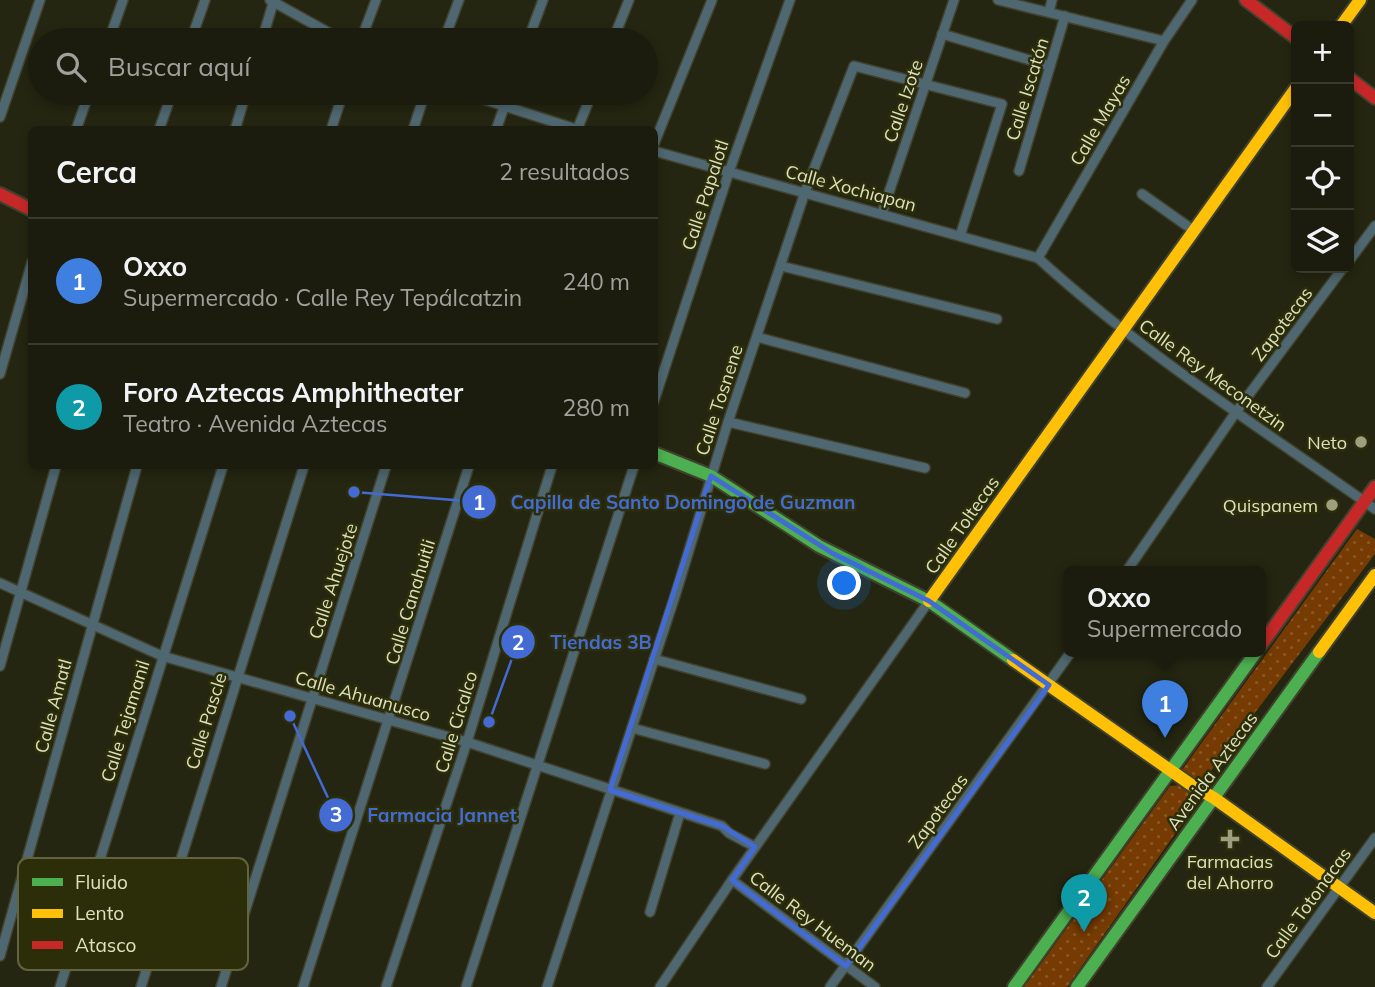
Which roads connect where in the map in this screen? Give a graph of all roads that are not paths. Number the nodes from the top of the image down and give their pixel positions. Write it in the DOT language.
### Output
graph roads {
  1 [pos="40,0"];
  2 [pos="123,0"];
  3 [pos="205,0"];
  4 [pos="376,0"];
  5 [pos="460,0"];
  6 [pos="543,0"];
  7 [pos="629,0"];
  8 [pos="712,0"];
  9 [pos="790,0"];
  10 [pos="954,0"];
  11 [pos="998,0"];
  12 [pos="1052,0"];
  13 [pos="1192,0"];
  14 [pos="1246,0"];
  15 [pos="1360,0"];
  16 [pos="272,1"];
  17 [pos="1049,12"];
  18 [pos="1065,16"];
  19 [pos="1345,21"];
  20 [pos="30,28"];
  21 [pos="113,28"];
  22 [pos="195,28"];
  23 [pos="265,28"];
  24 [pos="320,28"];
  25 [pos="366,28"];
  26 [pos="449,28"];
  27 [pos="532,28"];
  28 [pos="618,28"];
  29 [pos="942,34"];
  30 [pos="1291,34"];
  31 [pos="28,35"];
  32 [pos="1164,40"];
  33 [pos="1050,66"];
  34 [pos="1354,82"];
  35 [pos="925,83"];
  36 [pos="1291,95"];
  37 [pos="1375,98"];
  38 [pos="85,105"];
  39 [pos="168,105"];
  40 [pos="242,105"];
  41 [pos="339,105"];
  42 [pos="421,105"];
  43 [pos="497,105"];
  44 [pos="587,105"];
  45 [pos="503,107"];
  46 [pos="0,117"];
  47 [pos="77,126"];
  48 [pos="160,126"];
  49 [pos="236,126"];
  50 [pos="332,126"];
  51 [pos="414,126"];
  52 [pos="497,126"];
  53 [pos="568,126"];
  54 [pos="579,126"];
  55 [pos="658,134"];
  56 [pos="658,152"];
  57 [pos="1019,171"];
  58 [pos="729,172"];
  59 [pos="805,192"];
  60 [pos="0,194"];
  61 [pos="1142,194"];
  62 [pos="28,208"];
  63 [pos="882,213"];
  64 [pos="1375,226"];
  65 [pos="1193,230"];
  66 [pos="960,236"];
  67 [pos="1354,254"];
  68 [pos="1038,258"];
  69 [pos="781,266"];
  70 [pos="1339,273"];
  71 [pos="28,276"];
  72 [pos="997,319"];
  73 [pos="1123,329"];
  74 [pos="757,337"];
  75 [pos="0,374"];
  76 [pos="658,389"];
  77 [pos="965,393"];
  78 [pos="1236,412"];
  79 [pos="728,422"];
  80 [pos="658,455"];
  81 [pos="925,468"];
  82 [pos="54,469"];
  83 [pos="136,469"];
  84 [pos="222,469"];
  85 [pos="303,469"];
  86 [pos="385,469"];
  87 [pos="468,469"];
  88 [pos="551,469"];
  89 [pos="633,469"];
  90 [pos="711,476"];
  91 [pos="1375,487"];
  92 [pos="1370,506"];
  93 [pos="1130,566"];
  94 [pos="1375,575"];
  95 [pos="0,583"];
  96 [pos="20,590"];
  97 [pos="929,601"];
  98 [pos="92,624"];
  99 [pos="1266,639"];
  100 [pos="162,656"];
  101 [pos="1068,657"];
  102 [pos="1252,657"];
  103 [pos="654,659"];
  104 [pos="0,666"];
  105 [pos="236,676"];
  106 [pos="1049,685"];
  107 [pos="312,697"];
  108 [pos="801,699"];
  109 [pos="389,721"];
  110 [pos="632,728"];
  111 [pos="467,742"];
  112 [pos="765,764"];
  113 [pos="539,765"];
  114 [pos="1171,770"];
  115 [pos="610,790"];
  116 [pos="1213,798"];
  117 [pos="680,813"];
  118 [pos="1375,838"];
  119 [pos="755,847"];
  120 [pos="27,858"];
  121 [pos="100,858"];
  122 [pos="180,858"];
  123 [pos="732,880"];
  124 [pos="1339,888"];
  125 [pos="18,891"];
  126 [pos="248,901"];
  127 [pos="650,912"];
  128 [pos="1375,913"];
  129 [pos="0,956"];
  130 [pos="846,966"];
  131 [pos="65,970"];
  132 [pos="146,970"];
  133 [pos="226,970"];
  134 [pos="60,987"];
  135 [pos="141,987"];
  136 [pos="221,987"];
  137 [pos="303,987"];
  138 [pos="386,987"];
  139 [pos="466,987"];
  140 [pos="547,987"];
  141 [pos="660,987"];
  142 [pos="830,987"];
  143 [pos="875,987"];
  144 [pos="1014,987"];
  145 [pos="1077,987"];
  146 [pos="1267,987"];
  1 -- 20 [label="street"];
  2 -- 21 [label="street"];
  3 -- 22 [label="street"];
  4 -- 25 [label="street"];
  5 -- 26 [label="street"];
  6 -- 27 [label="street"];
  7 -- 28 [label="street"];
  8 -- 55 [label="street"];
  9 -- 58 [label="street, Calle Papalotl"];
  10 -- 29 [label="street, Calle Izote"];
  11 -- 17 [label="street"];
  12 -- 17 [label="street"];
  13 -- 32 [label="street, Calle Mayas"];
  14 -- 30 [label="street"];
  15 -- 19 [label="street"];
  16 -- 23 [label="street"];
  16 -- 24 [label="street"];
  17 -- 18 [label="street"];
  18 -- 32 [label="street"];
  18 -- 33 [label="street, Calle Iscatón"];
  29 -- 33 [label="street"];
  29 -- 35 [label="street, Calle Izote"];
  31 -- 46 [label="street"];
  32 -- 68 [label="street, Calle Mayas"];
  33 -- 57 [label="street, Calle Iscatón"];
  34 -- 37 [label="street"];
  35 -- 59 [label="street, Calle Tosnene"];
  35 -- 63 [label="street, Calle Izote"];
  35 -- 66 [label="street"];
  36 -- 65 [label="street, Calle Toltecas"];
  38 -- 47 [label="street"];
  39 -- 48 [label="street"];
  40 -- 49 [label="street"];
  41 -- 50 [label="street"];
  42 -- 51 [label="street"];
  43 -- 45 [label="street"];
  44 -- 54 [label="street"];
  45 -- 52 [label="street"];
  45 -- 53 [label="street"];
  56 -- 58 [label="street, Calle Xochiapan"];
  58 -- 59 [label="street, Calle Xochiapan"];
  58 -- 76 [label="street, Calle Papalotl"];
  59 -- 63 [label="street, Calle Xochiapan"];
  59 -- 69 [label="street, Calle Tosnene"];
  60 -- 62 [label="street"];
  61 -- 65 [label="street"];
  63 -- 66 [label="street, Calle Xochiapan"];
  64 -- 67 [label="street"];
  65 -- 73 [label="street, Calle Toltecas"];
  66 -- 68 [label="street, Calle Xochiapan"];
  68 -- 73 [label="street, Calle Rey Meconetzin"];
  69 -- 72 [label="street"];
  69 -- 74 [label="street, Calle Tosnene"];
  70 -- 78 [label="street, Zapotecas"];
  71 -- 75 [label="street"];
  73 -- 78 [label="street, Calle Rey Meconetzin"];
  73 -- 97 [label="street, Calle Toltecas"];
  74 -- 77 [label="street"];
  74 -- 79 [label="street, Calle Tosnene"];
  78 -- 92 [label="street, Calle Rey Meconetzin"];
  78 -- 93 [label="street, Zapotecas"];
  79 -- 81 [label="street"];
  79 -- 90 [label="street, Calle Tosnene"];
  80 -- 90 [label="street"];
  82 -- 96 [label="street"];
  83 -- 98 [label="street, Calle Amatl"];
  84 -- 100 [label="street, Calle Tejamanil"];
  85 -- 105 [label="street, Calle Pascle"];
  86 -- 107 [label="street, Calle Ahuejote"];
  87 -- 109 [label="street, Calle Canahuitli"];
  88 -- 111 [label="street, Calle Cicalco"];
  89 -- 113 [label="street"];
  90 -- 97 [label="street"];
  90 -- 103 [label="street, Calle Tosnene"];
  91 -- 92 [label="street"];
  92 -- 99 [label="street"];
  94 -- 116 [label="street, Avenida Aztecas"];
  95 -- 96 [label="street, Calle Ahuanusco"];
  96 -- 98 [label="street, Calle Ahuanusco"];
  96 -- 104 [label="street"];
  97 -- 106 [label="street"];
  97 -- 119 [label="street, Calle Toltecas"];
  98 -- 100 [label="street, Calle Ahuanusco"];
  98 -- 120 [label="street, Calle Amatl"];
  100 -- 105 [label="street, Calle Ahuanusco"];
  100 -- 121 [label="street, Calle Tejamanil"];
  101 -- 106 [label="street, Zapotecas"];
  102 -- 114 [label="street, Avenida Aztecas"];
  103 -- 108 [label="street"];
  103 -- 110 [label="street, Calle Tosnene"];
  105 -- 107 [label="street, Calle Ahuanusco"];
  105 -- 122 [label="street, Calle Pascle"];
  106 -- 114 [label="street"];
  106 -- 130 [label="street, Zapotecas"];
  107 -- 109 [label="street, Calle Ahuanusco"];
  107 -- 126 [label="street, Calle Ahuejote"];
  109 -- 111 [label="street, Calle Ahuanusco"];
  109 -- 137 [label="street, Calle Canahuitli"];
  110 -- 112 [label="street"];
  110 -- 115 [label="street, Calle Tosnene"];
  111 -- 113 [label="street, Calle Ahuanusco"];
  111 -- 138 [label="street, Calle Cicalco"];
  113 -- 115 [label="street, Calle Ahuanusco"];
  113 -- 139 [label="street"];
  114 -- 116 [label="street"];
  114 -- 144 [label="street, Avenida Aztecas"];
  115 -- 117 [label="street, Calle Ahuanusco"];
  115 -- 140 [label="street, Calle Tosnene"];
  116 -- 124 [label="street"];
  116 -- 145 [label="street, Avenida Aztecas"];
  117 -- 119 [label="street, Calle Ahuanusco"];
  117 -- 127 [label="street"];
  118 -- 124 [label="street, Calle Totonacas"];
  119 -- 123 [label="street, Calle Toltecas"];
  123 -- 130 [label="street, Calle Rey Hueman"];
  123 -- 141 [label="street, Calle Toltecas"];
  124 -- 128 [label="street"];
  124 -- 146 [label="street, Calle Totonacas"];
  125 -- 129 [label="street, Calle Amatl"];
  130 -- 142 [label="street, Zapotecas"];
  130 -- 143 [label="street, Calle Rey Hueman"];
  131 -- 134 [label="street, Calle Tejamanil"];
  132 -- 135 [label="street, Calle Pascle"];
  133 -- 136 [label="street, Calle Ahuejote"];
}
